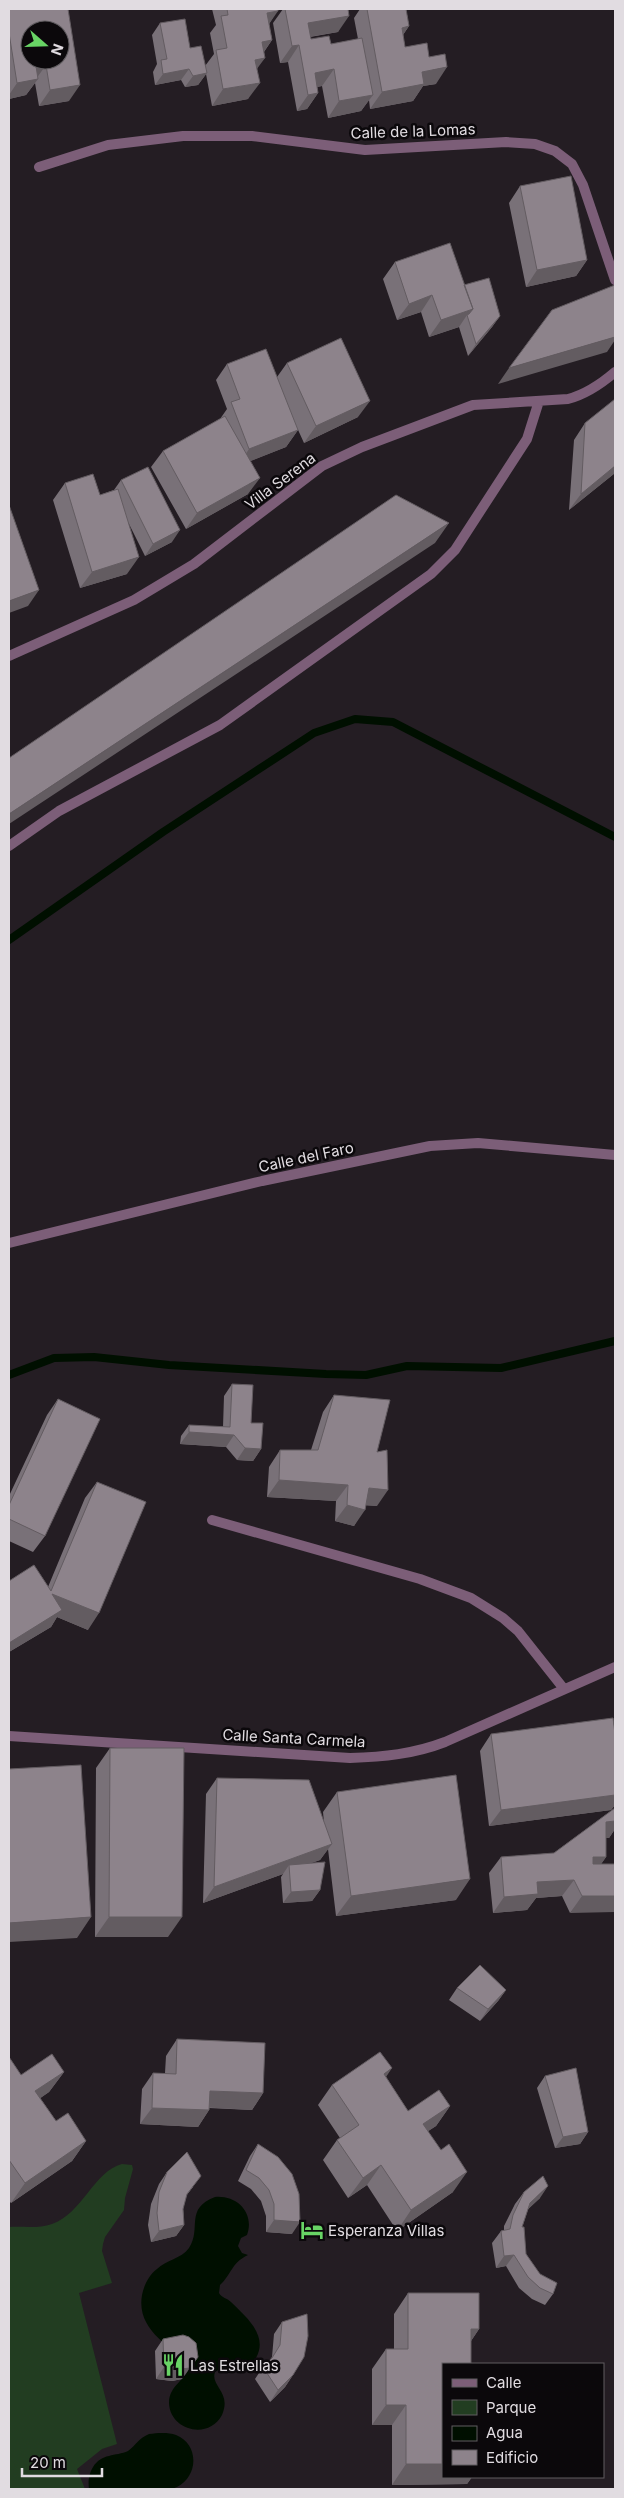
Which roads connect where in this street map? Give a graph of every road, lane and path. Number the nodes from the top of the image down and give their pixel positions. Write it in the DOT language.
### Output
graph roads {
  1 [pos="40,167"];
  2 [pos="615,280"];
  3 [pos="615,372"];
  4 [pos="539,401"];
  5 [pos="9,656"];
  6 [pos="9,846"];
  7 [pos="615,1155"];
  8 [pos="9,1243"];
  9 [pos="212,1520"];
  10 [pos="615,1667"];
  11 [pos="564,1690"];
  12 [pos="9,1736"];
  1 -- 2 [label="street, Calle de la Lomas"];
  3 -- 4 [label="street, Villa Serena"];
  4 -- 5 [label="street, Villa Serena"];
  4 -- 6 [label="street"];
  7 -- 8 [label="street, Calle del Faro"];
  9 -- 11 [label="street"];
  10 -- 11 [label="street, Calle Santa Carmela"];
  11 -- 12 [label="street, Calle Santa Carmela"];
}
